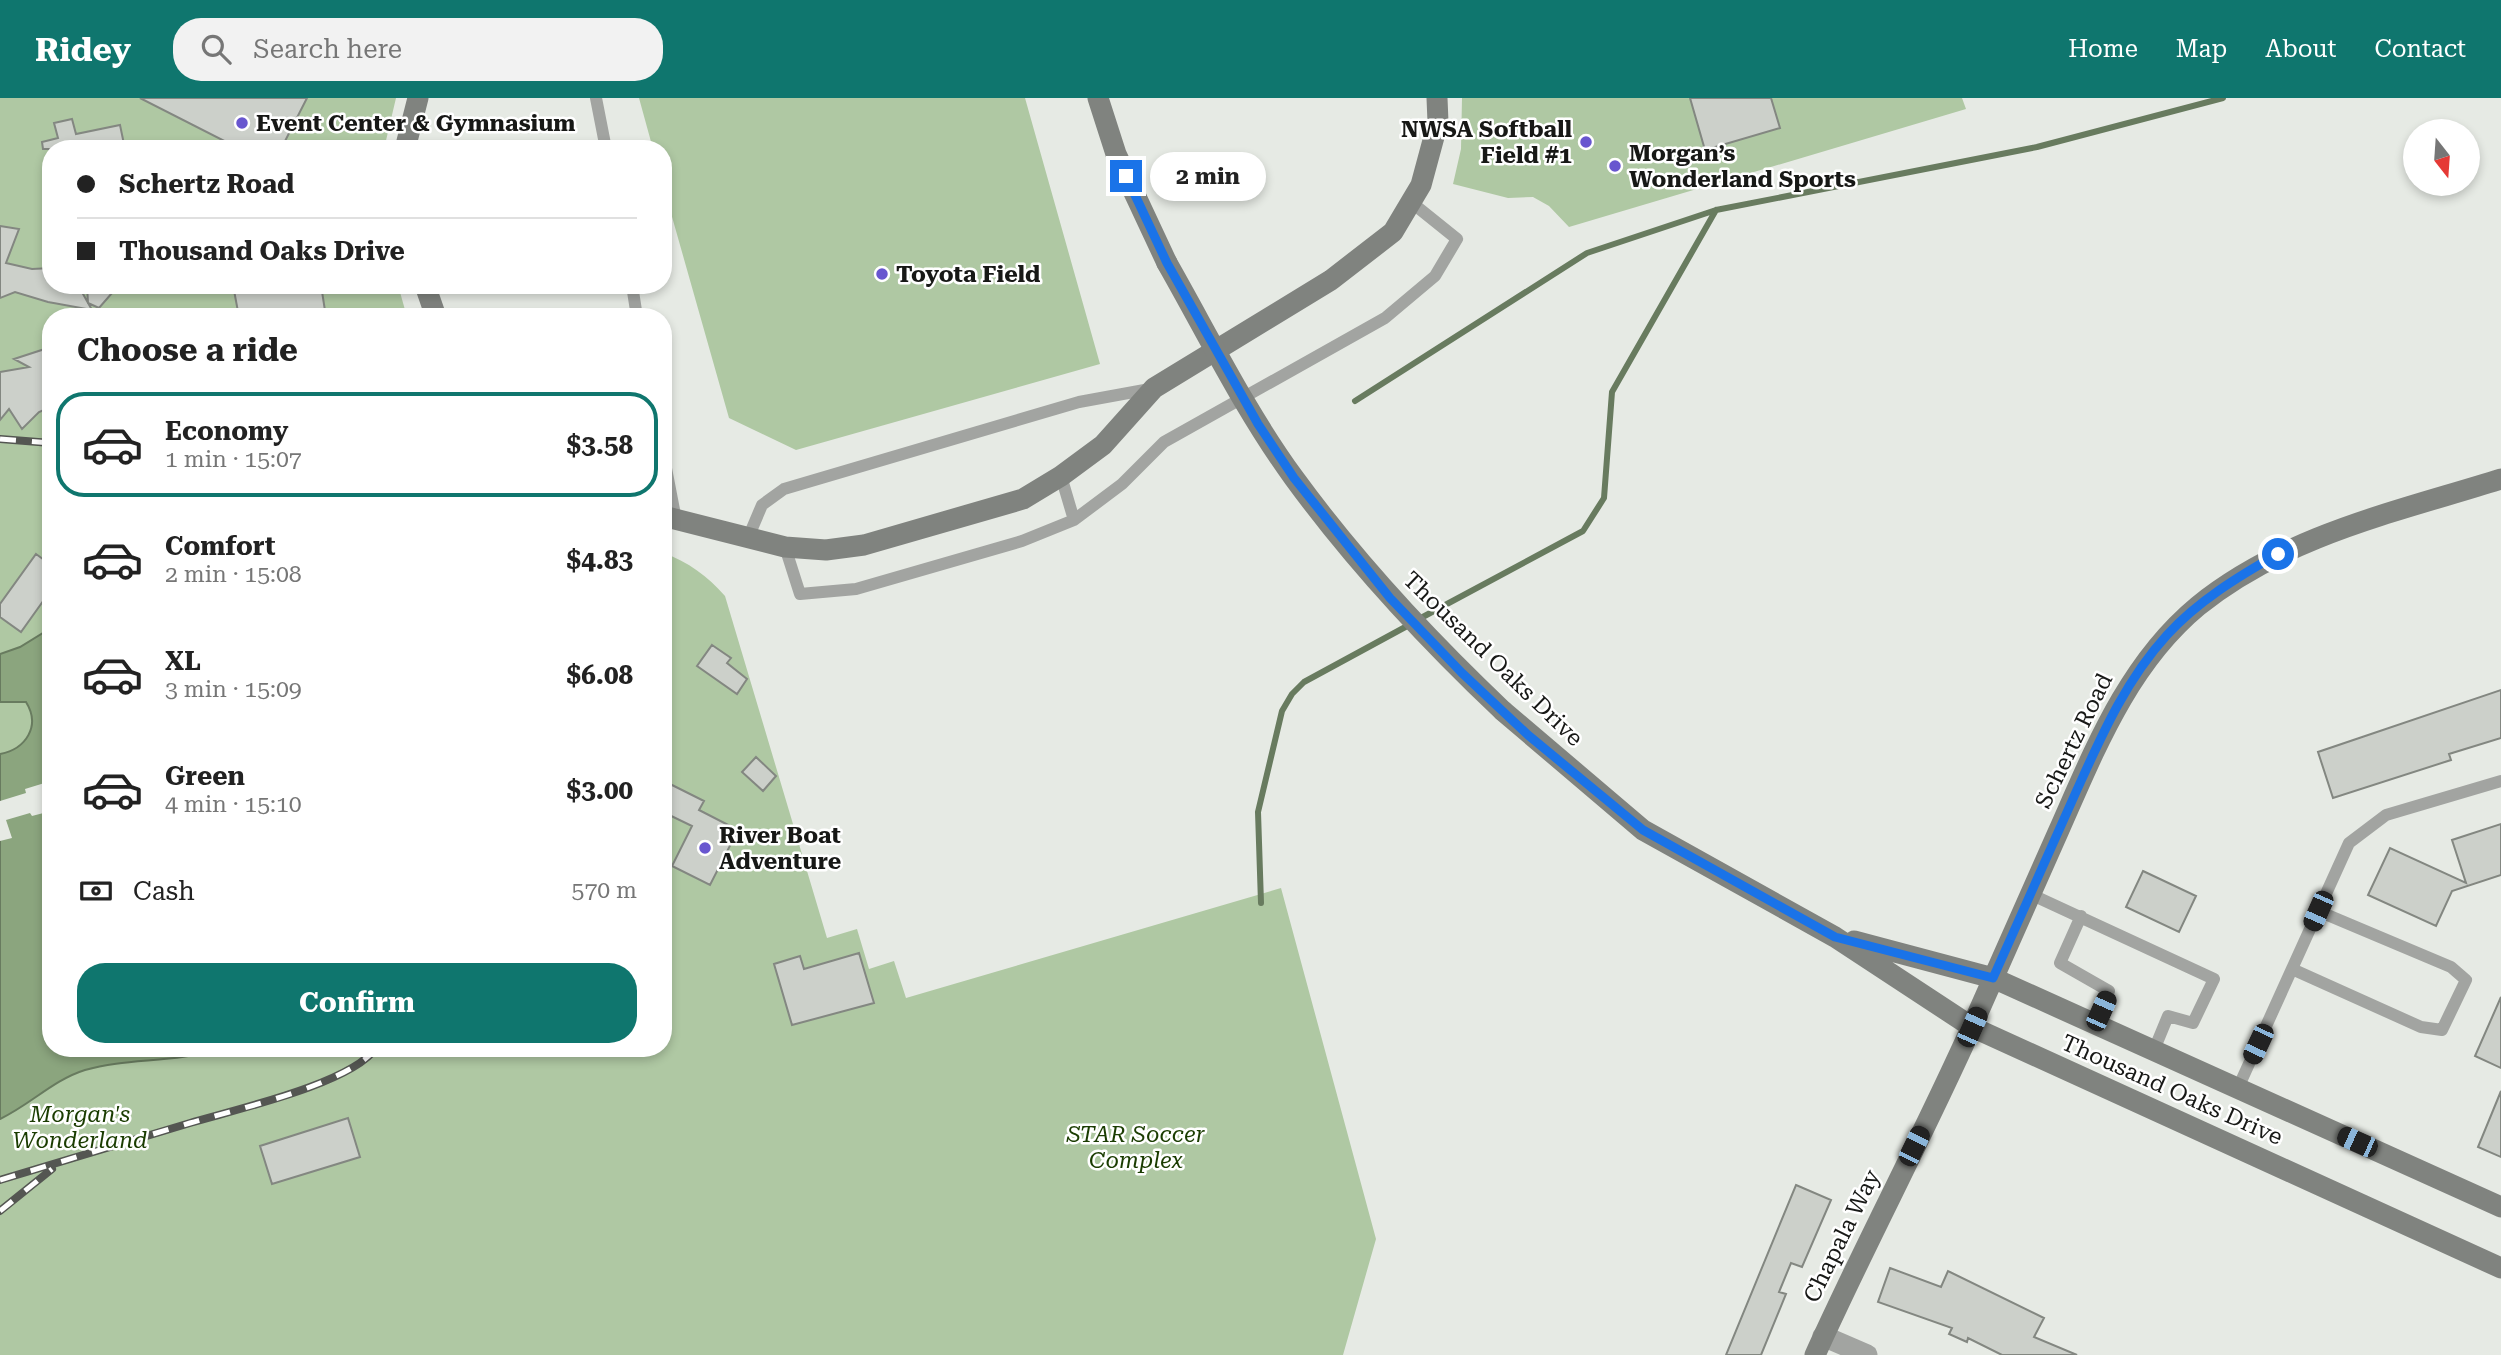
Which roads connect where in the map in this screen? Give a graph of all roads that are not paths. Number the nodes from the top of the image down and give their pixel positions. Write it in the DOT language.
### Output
graph roads {
  1 [pos="418,98"];
  2 [pos="596,98"];
  3 [pos="1098,98"];
  4 [pos="1437,98"];
  5 [pos="407,140"];
  6 [pos="604,140"];
  7 [pos="1411,202"];
  8 [pos="1154,388"];
  9 [pos="1061,476"];
  10 [pos="2501,479"];
  11 [pos="672,519"];
  12 [pos="1074,520"];
  13 [pos="748,538"];
  14 [pos="785,547"];
  15 [pos="2501,781"];
  16 [pos="2030,894"];
  17 [pos="2318,911"];
  18 [pos="2081,916"];
  19 [pos="1835,937"];
  20 [pos="2292,970"];
  21 [pos="1993,978"];
  22 [pos="2095,1024"];
  23 [pos="1972,1027"];
  24 [pos="2154,1050"];
  25 [pos="2238,1088"];
  26 [pos="2501,1207"];
  27 [pos="2501,1268"];
  28 [pos="1819,1345"];
  29 [pos="1867,1355"];
  1 -- 5 [label="main road"];
  2 -- 6 [label="lane"];
  3 -- 19 [label="main road, Thousand Oaks Drive, bridge"];
  4 -- 7 [label="main road"];
  7 -- 8 [label="main road"];
  7 -- 12 [label="lane"];
  8 -- 9 [label="main road"];
  8 -- 13 [label="lane"];
  9 -- 12 [label="lane"];
  9 -- 14 [label="main road"];
  10 -- 16 [label="main road, Schertz Road"];
  11 -- 13 [label="main road"];
  12 -- 14 [label="lane"];
  13 -- 14 [label="main road"];
  15 -- 17 [label="lane"];
  16 -- 18 [label="lane"];
  16 -- 21 [label="main road, Schertz Road"];
  17 -- 20 [label="lane"];
  17 -- 20 [label="lane"];
  18 -- 22 [label="lane"];
  18 -- 24 [label="lane"];
  19 -- 21 [label="main road, Thousand Oaks Drive"];
  19 -- 23 [label="main road, Thousand Oaks Drive"];
  20 -- 25 [label="lane"];
  21 -- 22 [label="main road, Thousand Oaks Drive"];
  21 -- 23 [label="main road, Schertz Road"];
  22 -- 24 [label="main road, Thousand Oaks Drive"];
  23 -- 27 [label="main road, Thousand Oaks Drive"];
  23 -- 28 [label="main road, Chapala Way"];
  24 -- 25 [label="main road, Thousand Oaks Drive"];
  25 -- 26 [label="main road, Thousand Oaks Drive"];
  28 -- 29 [label="street"];
}
